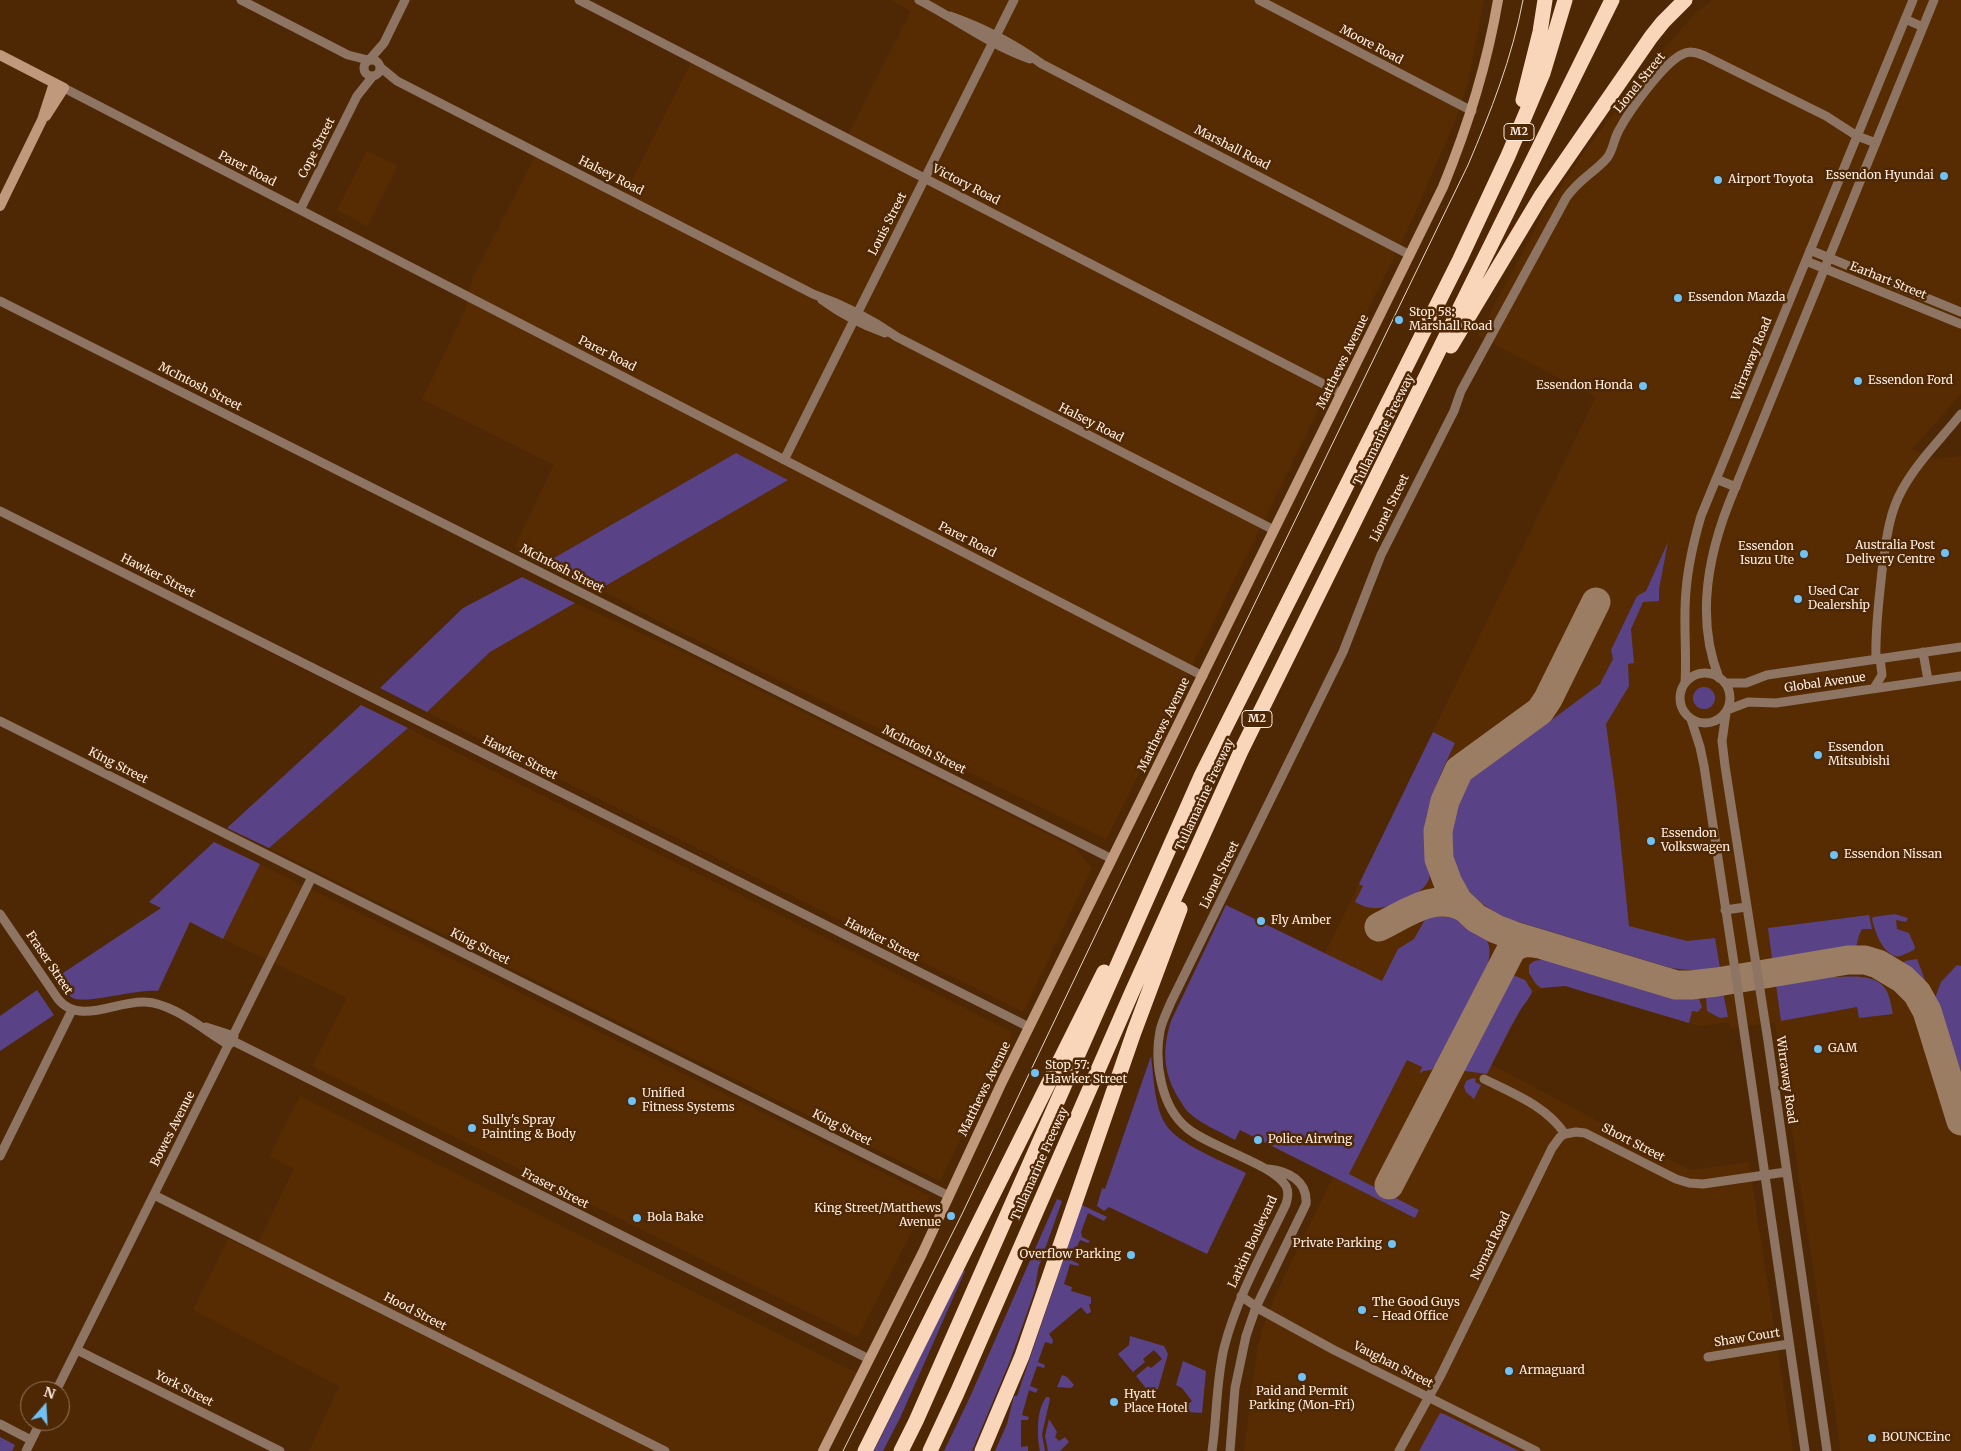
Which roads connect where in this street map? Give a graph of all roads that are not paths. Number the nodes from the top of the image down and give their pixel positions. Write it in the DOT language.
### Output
graph roads {
  1 [pos="241,0"];
  2 [pos="405,0"];
  3 [pos="579,0"];
  4 [pos="918,0"];
  5 [pos="1014,0"];
  6 [pos="1259,0"];
  7 [pos="1498,0"];
  8 [pos="1545,0"];
  9 [pos="1565,0"];
  10 [pos="1612,0"];
  11 [pos="1685,0"];
  12 [pos="1914,0"];
  13 [pos="1934,0"];
  14 [pos="1905,20"];
  15 [pos="1923,27"];
  16 [pos="994,39"];
  17 [pos="384,43"];
  18 [pos="0,55"];
  19 [pos="380,65"];
  20 [pos="369,68"];
  21 [pos="397,81"];
  22 [pos="54,83"];
  23 [pos="64,88"];
  24 [pos="1472,111"];
  25 [pos="42,120"];
  26 [pos="1857,136"];
  27 [pos="1876,143"];
  28 [pos="925,177"];
  29 [pos="0,206"];
  30 [pos="300,210"];
  31 [pos="1810,250"];
  32 [pos="1410,255"];
  33 [pos="1460,259"];
  34 [pos="1829,259"];
  35 [pos="1806,261"];
  36 [pos="1825,269"];
  37 [pos="0,300"];
  38 [pos="1959,311"];
  39 [pos="856,316"];
  40 [pos="1958,322"];
  41 [pos="1341,393"];
  42 [pos="1961,414"];
  43 [pos="784,460"];
  44 [pos="1716,479"];
  45 [pos="1736,487"];
  46 [pos="1368,496"];
  47 [pos="0,511"];
  48 [pos="1274,530"];
  49 [pos="1961,648"];
  50 [pos="1922,652"];
  51 [pos="1878,659"];
  52 [pos="1203,676"];
  53 [pos="1961,676"];
  54 [pos="1722,680"];
  55 [pos="1928,680"];
  56 [pos="1685,683"];
  57 [pos="1874,688"];
  58 [pos="1726,711"];
  59 [pos="1691,719"];
  60 [pos="0,721"];
  61 [pos="1202,774"];
  62 [pos="1226,784"];
  63 [pos="1112,859"];
  64 [pos="312,877"];
  65 [pos="1746,907"];
  66 [pos="1726,910"];
  67 [pos="0,914"];
  68 [pos="4,925"];
  69 [pos="72,1010"];
  70 [pos="1029,1027"];
  71 [pos="231,1040"];
  72 [pos="1484,1079"];
  73 [pos="1565,1134"];
  74 [pos="0,1156"];
  75 [pos="1262,1168"];
  76 [pos="1786,1172"];
  77 [pos="1765,1175"];
  78 [pos="154,1195"];
  79 [pos="949,1196"];
  80 [pos="1241,1296"];
  81 [pos="1256,1308"];
  82 [pos="1789,1344"];
  83 [pos="77,1350"];
  84 [pos="1708,1357"];
  85 [pos="869,1359"];
  86 [pos="61,1381"];
  87 [pos="1430,1398"];
  88 [pos="0,1424"];
  89 [pos="36,1431"];
  90 [pos="31,1440"];
  91 [pos="26,1451"];
  92 [pos="280,1451"];
  93 [pos="665,1451"];
  94 [pos="823,1451"];
  95 [pos="864,1451"];
  96 [pos="900,1451"];
  97 [pos="930,1451"];
  98 [pos="982,1451"];
  99 [pos="1212,1451"];
  100 [pos="1230,1451"];
  101 [pos="1399,1451"];
  102 [pos="1536,1451"];
  103 [pos="1805,1451"];
  104 [pos="1827,1451"];
  1 -- 20 [label="street, Halsey Road"];
  2 -- 17 [label="street, Cope Street"];
  3 -- 28 [label="street, Victory Road"];
  4 -- 16 [label="street, Marshall Road"];
  5 -- 16 [label="street, Louis Street"];
  6 -- 24 [label="street, Moore Road"];
  7 -- 24 [label="main road, Matthews Avenue"];
  8 -- 33 [label="highway"];
  9 -- 33 [label="highway, Tullamarine Freeway / M2"];
  10 -- 46 [label="highway, Tullamarine Freeway / M2"];
  11 -- 46 [label="highway"];
  12 -- 14 [label="street, Wirraway Road"];
  13 -- 15 [label="street"];
  14 -- 15 [label="street"];
  14 -- 26 [label="street, Wirraway Road"];
  15 -- 27 [label="street"];
  16 -- 28 [label="street, Louis Street"];
  16 -- 32 [label="street, Marshall Road"];
  17 -- 19 [label="street, Cope Street"];
  17 -- 20 [label="street, Cope Street"];
  18 -- 22 [label="main road, Parer Road"];
  19 -- 20 [label="street, Halsey Road"];
  19 -- 21 [label="street, Halsey Road"];
  20 -- 21 [label="street, Halsey Road"];
  20 -- 30 [label="street, Cope Street"];
  21 -- 39 [label="street, Halsey Road"];
  22 -- 23 [label="main road, Parer Road"];
  22 -- 25 [label="main road"];
  23 -- 25 [label="main road"];
  23 -- 30 [label="street, Parer Road"];
  24 -- 32 [label="main road, Matthews Avenue"];
  25 -- 29 [label="main road"];
  26 -- 27 [label="street, Lionel Street"];
  26 -- 31 [label="street, Wirraway Road"];
  26 -- 75 [label="street, Lionel Street"];
  27 -- 34 [label="street"];
  28 -- 39 [label="street, Louis Street"];
  28 -- 41 [label="street, Victory Road"];
  30 -- 43 [label="street, Parer Road"];
  31 -- 34 [label="street, Earhart Street"];
  31 -- 35 [label="street, Wirraway Road"];
  32 -- 41 [label="main road, Matthews Avenue"];
  33 -- 61 [label="highway, Tullamarine Freeway / M2"];
  34 -- 36 [label="street"];
  34 -- 38 [label="street, Earhart Street"];
  35 -- 36 [label="street, Earhart Street"];
  35 -- 44 [label="street, Wirraway Road"];
  36 -- 40 [label="street, Earhart Street"];
  36 -- 45 [label="street"];
  37 -- 63 [label="street, McIntosh Street"];
  38 -- 40 [label="street"];
  39 -- 43 [label="street, Louis Street"];
  39 -- 48 [label="street, Halsey Road"];
  41 -- 48 [label="main road, Matthews Avenue"];
  42 -- 51 [label="street"];
  43 -- 52 [label="street, Parer Road"];
  44 -- 45 [label="street"];
  44 -- 56 [label="street, Wirraway Road"];
  45 -- 54 [label="street"];
  46 -- 62 [label="highway, Tullamarine Freeway / M2"];
  47 -- 70 [label="street, Hawker Street"];
  48 -- 52 [label="main road, Matthews Avenue"];
  49 -- 50 [label="street, Global Avenue"];
  50 -- 51 [label="street, Global Avenue"];
  50 -- 55 [label="street"];
  51 -- 54 [label="street, Global Avenue"];
  51 -- 57 [label="street"];
  52 -- 63 [label="main road, Matthews Avenue"];
  53 -- 55 [label="street, Global Avenue"];
  54 -- 56 [label="street"];
  54 -- 58 [label="street"];
  55 -- 57 [label="street, Global Avenue"];
  56 -- 59 [label="street"];
  57 -- 58 [label="street, Global Avenue"];
  58 -- 59 [label="street"];
  58 -- 65 [label="street, Wirraway Road"];
  59 -- 66 [label="street"];
  60 -- 64 [label="street, King Street"];
  61 -- 95 [label="highway"];
  61 -- 96 [label="highway, Tullamarine Freeway / M2"];
  62 -- 97 [label="highway, Tullamarine Freeway / M2"];
  62 -- 98 [label="highway"];
  63 -- 70 [label="main road, Matthews Avenue"];
  64 -- 71 [label="street, Bowes Avenue"];
  64 -- 79 [label="street, King Street"];
  65 -- 66 [label="street"];
  65 -- 76 [label="street, Wirraway Road"];
  66 -- 77 [label="street"];
  67 -- 68 [label="street, Fraser Street"];
  68 -- 69 [label="street, Fraser Street"];
  69 -- 71 [label="street, Fraser Street"];
  69 -- 74 [label="street"];
  70 -- 79 [label="main road, Matthews Avenue"];
  71 -- 78 [label="street, Bowes Avenue"];
  71 -- 85 [label="street, Fraser Street"];
  72 -- 73 [label="street"];
  73 -- 77 [label="street, Short Street"];
  73 -- 87 [label="street, Nomad Road"];
  75 -- 80 [label="street, Larkin Boulevard"];
  75 -- 81 [label="street"];
  76 -- 77 [label="street, Short Street"];
  76 -- 104 [label="street, Wirraway Road"];
  77 -- 82 [label="street"];
  78 -- 83 [label="street, Bowes Avenue"];
  78 -- 93 [label="street, Hood Street"];
  79 -- 85 [label="main road, Matthews Avenue"];
  80 -- 81 [label="street, Vaughan Street"];
  80 -- 99 [label="street, Larkin Boulevard"];
  81 -- 87 [label="street, Vaughan Street"];
  81 -- 100 [label="street"];
  82 -- 84 [label="street, Shaw Court"];
  82 -- 103 [label="street"];
  83 -- 86 [label="street, Bowes Avenue"];
  83 -- 92 [label="street, York Street"];
  85 -- 94 [label="main road, Matthews Avenue"];
  87 -- 101 [label="street, Nomad Road"];
  87 -- 102 [label="street, Vaughan Street"];
  88 -- 90 [label="street"];
  89 -- 90 [label="street"];
  90 -- 91 [label="street"];
}
